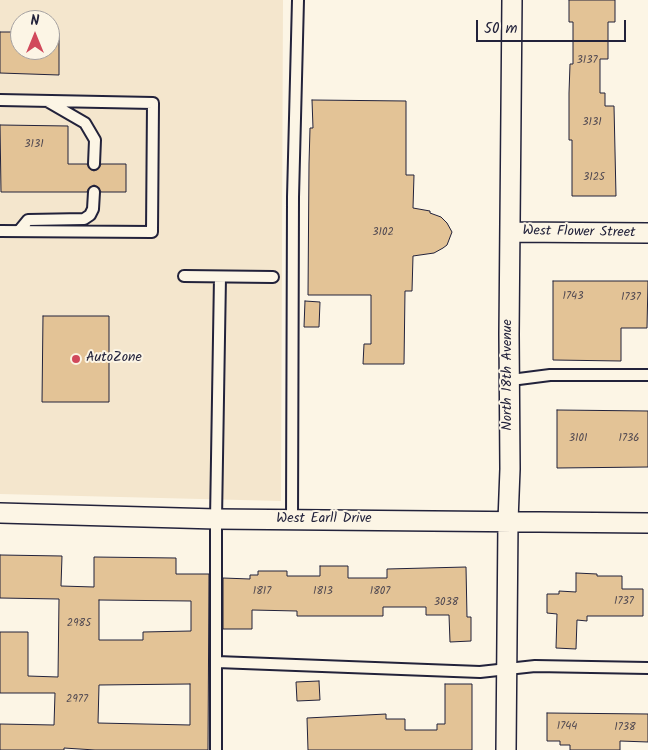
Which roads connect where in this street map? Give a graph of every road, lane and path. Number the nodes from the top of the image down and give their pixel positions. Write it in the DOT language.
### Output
graph roads {
  1 [pos="298,0"];
  2 [pos="512,0"];
  3 [pos="0,100"];
  4 [pos="46,100"];
  5 [pos="94,164"];
  6 [pos="94,192"];
  7 [pos="0,231"];
  8 [pos="19,231"];
  9 [pos="510,232"];
  10 [pos="648,233"];
  11 [pos="184,276"];
  12 [pos="220,277"];
  13 [pos="273,277"];
  14 [pos="648,376"];
  15 [pos="510,380"];
  16 [pos="0,513"];
  17 [pos="216,519"];
  18 [pos="292,520"];
  19 [pos="508,521"];
  20 [pos="648,523"];
  21 [pos="217,662"];
  22 [pos="648,668"];
  23 [pos="507,669"];
  24 [pos="216,750"];
  25 [pos="506,750"];
  1 -- 18 [label="lane"];
  2 -- 9 [label="street, North 18th Avenue"];
  3 -- 4 [label="lane"];
  4 -- 5 [label="lane"];
  4 -- 8 [label="lane"];
  6 -- 8 [label="lane"];
  7 -- 8 [label="lane"];
  9 -- 10 [label="street, West Flower Street"];
  9 -- 15 [label="street, North 18th Avenue"];
  11 -- 12 [label="lane"];
  12 -- 13 [label="lane"];
  12 -- 17 [label="lane"];
  14 -- 15 [label="lane"];
  15 -- 19 [label="street, North 18th Avenue"];
  16 -- 17 [label="street, West Earll Drive"];
  17 -- 18 [label="street, West Earll Drive"];
  17 -- 21 [label="lane"];
  18 -- 19 [label="street, West Earll Drive"];
  19 -- 20 [label="street, West Earll Drive"];
  19 -- 23 [label="street, North 18th Avenue"];
  21 -- 23 [label="lane"];
  21 -- 24 [label="lane"];
  22 -- 23 [label="lane"];
  23 -- 25 [label="street, North 18th Avenue"];
}
